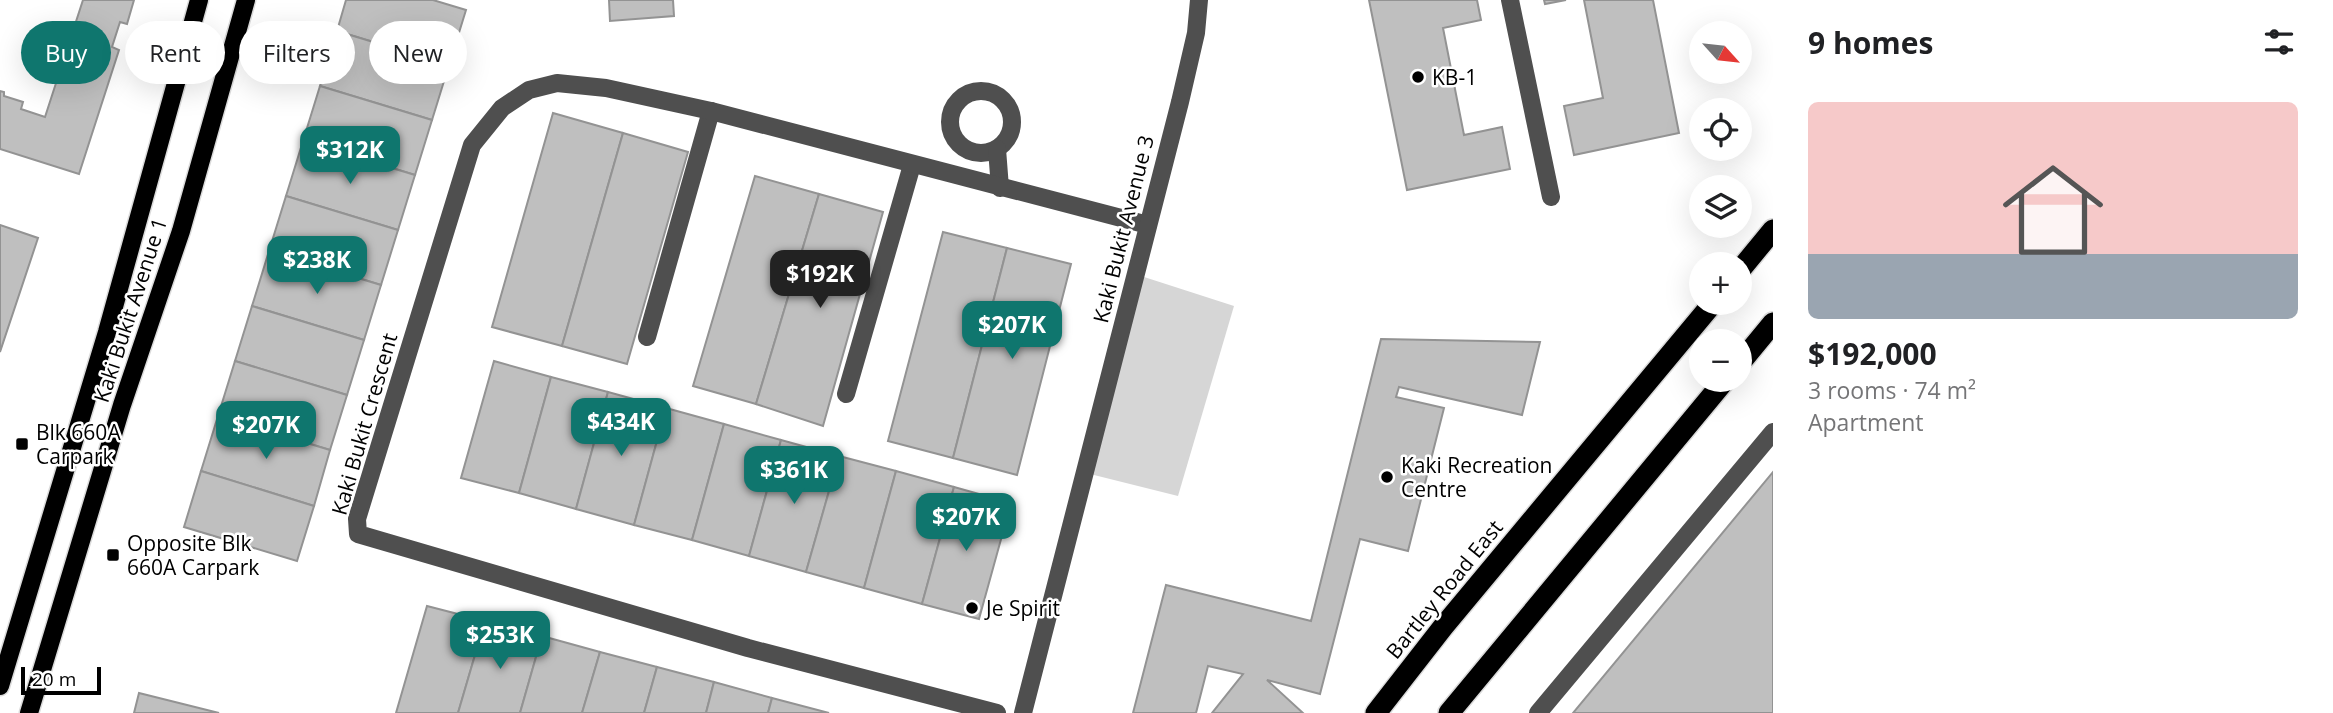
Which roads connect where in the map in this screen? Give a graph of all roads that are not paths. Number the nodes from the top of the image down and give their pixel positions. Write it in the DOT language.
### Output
graph roads {
  1 [pos="199,0"];
  2 [pos="246,0"];
  3 [pos="1199,0"];
  4 [pos="1510,0"];
  5 [pos="711,111"];
  6 [pos="957,141"];
  7 [pos="997,149"];
  8 [pos="912,165"];
  9 [pos="949,175"];
  10 [pos="1000,188"];
  11 [pos="1551,197"];
  12 [pos="1148,225"];
  13 [pos="1773,230"];
  14 [pos="1752,255"];
  15 [pos="1703,315"];
  16 [pos="1773,323"];
  17 [pos="647,337"];
  18 [pos="1752,348"];
  19 [pos="1715,392"];
  20 [pos="846,394"];
  21 [pos="1773,432"];
  22 [pos="0,686"];
  23 [pos="29,713"];
  24 [pos="997,713"];
  25 [pos="1023,713"];
  26 [pos="1377,713"];
  27 [pos="1449,713"];
  28 [pos="1538,713"];
  1 -- 22 [label="main road, Kaki Bukit Avenue 1"];
  2 -- 23 [label="main road, Kaki Bukit Avenue 1"];
  3 -- 12 [label="street, Kaki Bukit Avenue 3"];
  4 -- 11 [label="street"];
  5 -- 8 [label="street, Kaki Bukit Crescent"];
  5 -- 17 [label="street"];
  5 -- 24 [label="street, Kaki Bukit Crescent"];
  6 -- 7 [label="street"];
  6 -- 7 [label="street"];
  6 -- 9 [label="street"];
  7 -- 10 [label="street"];
  8 -- 9 [label="street, Kaki Bukit Crescent"];
  8 -- 20 [label="street"];
  9 -- 10 [label="street"];
  10 -- 12 [label="street"];
  12 -- 25 [label="street, Kaki Bukit Avenue 3"];
  13 -- 14 [label="highway"];
  15 -- 26 [label="highway, Bartley Road East"];
  16 -- 18 [label="highway"];
  19 -- 27 [label="highway"];
  21 -- 28 [label="street"];
}
